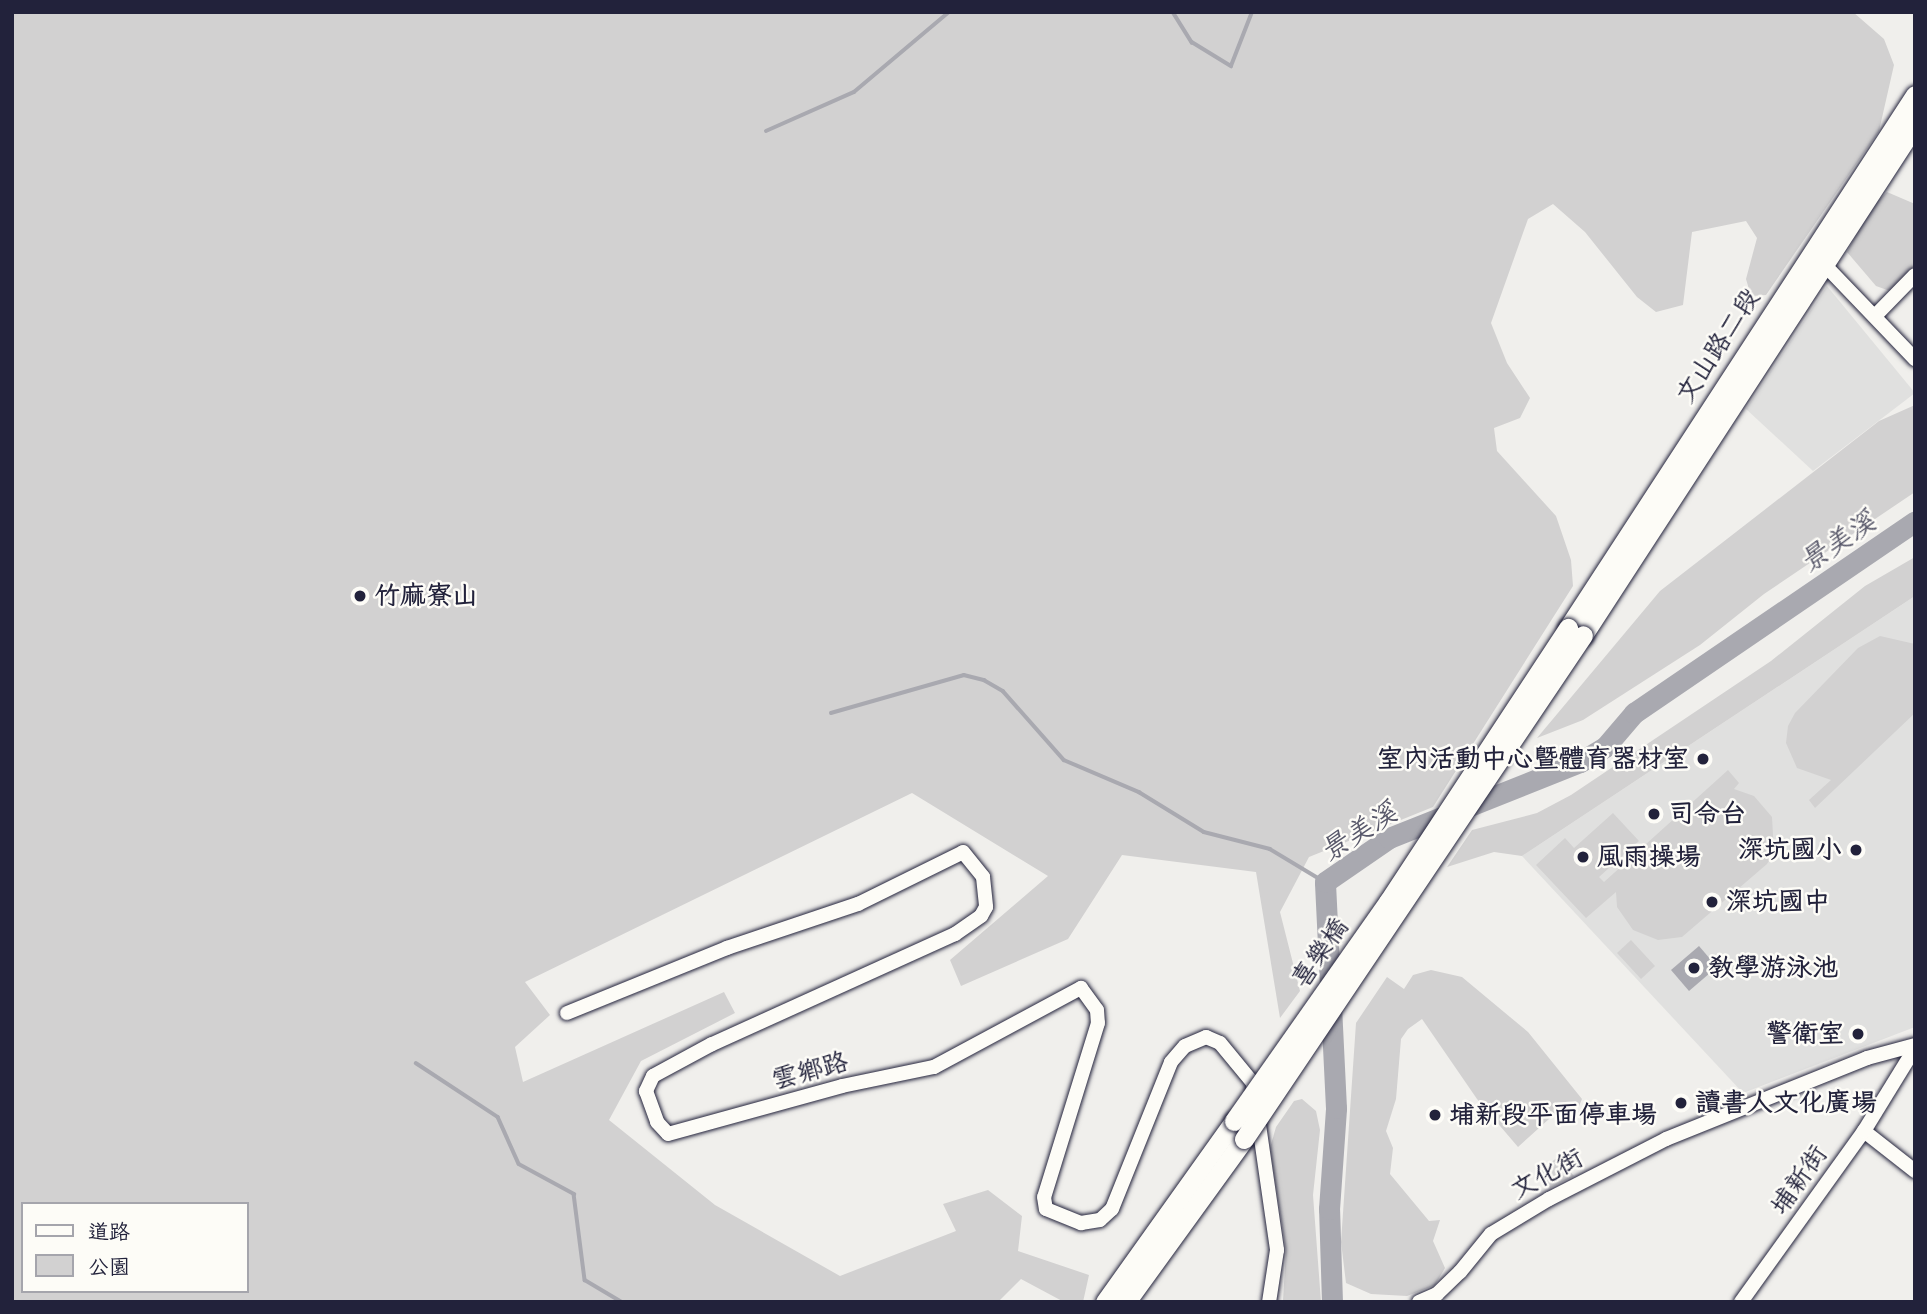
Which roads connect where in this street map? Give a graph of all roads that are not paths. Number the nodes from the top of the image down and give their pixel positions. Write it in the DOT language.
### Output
graph roads {
  1 [pos="1915,94"];
  2 [pos="1915,125"];
  3 [pos="1818,259"];
  4 [pos="1915,275"];
  5 [pos="1875,316"];
  6 [pos="1915,359"];
  7 [pos="1576,632"];
  8 [pos="567,1013"];
  9 [pos="1915,1046"];
  10 [pos="1864,1131"];
  11 [pos="1915,1171"];
  12 [pos="1269,1301"];
  13 [pos="1105,1302"];
  14 [pos="1126,1302"];
  15 [pos="1419,1302"];
  16 [pos="1741,1302"];
  1 -- 3 [label="main road, 文山路二段"];
  2 -- 3 [label="main road, 文山路二段"];
  3 -- 5 [label="street"];
  3 -- 7 [label="main road, 文山路二段"];
  4 -- 5 [label="street"];
  5 -- 6 [label="street"];
  7 -- 13 [label="main road, 喜樂橋, bridge"];
  7 -- 14 [label="main road, 喜樂橋, bridge"];
  8 -- 12 [label="street, 雲鄉路"];
  9 -- 10 [label="street, 埔新街"];
  9 -- 15 [label="street, 文化街"];
  10 -- 11 [label="street"];
  10 -- 16 [label="street, 埔新街"];
}
